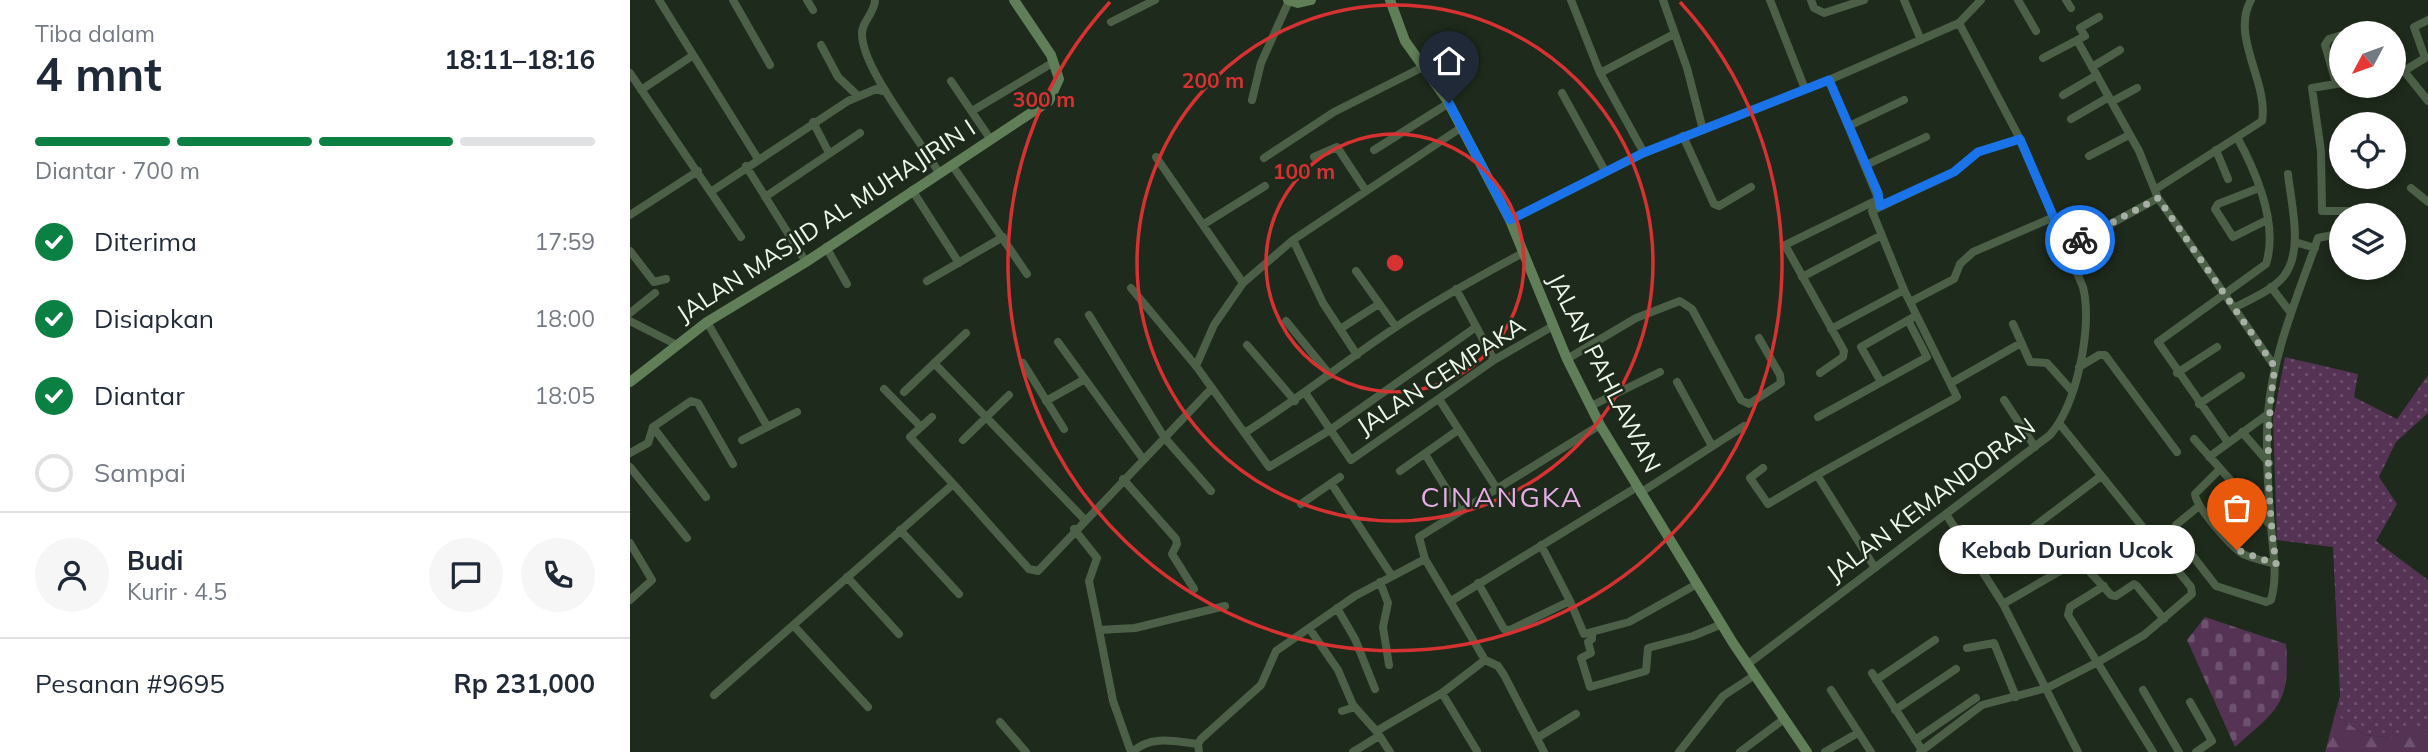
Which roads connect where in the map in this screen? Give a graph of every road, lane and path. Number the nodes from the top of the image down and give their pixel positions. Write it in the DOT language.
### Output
graph roads {
  1 [pos="659,0"];
  2 [pos="733,0"];
  3 [pos="807,0"];
  4 [pos="875,0"];
  5 [pos="1014,0"];
  6 [pos="1155,0"];
  7 [pos="1288,0"];
  8 [pos="1311,0"];
  9 [pos="1390,0"];
  10 [pos="1571,0"];
  11 [pos="1663,0"];
  12 [pos="1770,0"];
  13 [pos="1811,0"];
  14 [pos="1864,0"];
  15 [pos="1905,0"];
  16 [pos="1981,0"];
  17 [pos="2018,0"];
  18 [pos="2251,0"];
  19 [pos="1851,2"];
  20 [pos="813,10"];
  21 [pos="2099,17"];
  22 [pos="2428,20"];
  23 [pos="1111,22"];
  24 [pos="1959,23"];
  25 [pos="2036,31"];
  26 [pos="1674,34"];
  27 [pos="2329,39"];
  28 [pos="1920,40"];
  29 [pos="2077,40"];
  30 [pos="821,45"];
  31 [pos="2120,50"];
  32 [pos="692,56"];
  33 [pos="2329,56"];
  34 [pos="2043,58"];
  35 [pos="1054,62"];
  36 [pos="770,65"];
  37 [pos="1423,68"];
  38 [pos="2406,70"];
  39 [pos="2095,71"];
  40 [pos="630,73"];
  41 [pos="1600,73"];
  42 [pos="2406,74"];
  43 [pos="1829,80"];
  44 [pos="951,81"];
  45 [pos="2329,85"];
  46 [pos="2137,88"];
  47 [pos="1805,89"];
  48 [pos="641,90"];
  49 [pos="881,90"];
  50 [pos="1562,93"];
  51 [pos="2063,95"];
  52 [pos="858,96"];
  53 [pos="2111,99"];
  54 [pos="1252,100"];
  55 [pos="1904,100"];
  56 [pos="2428,101"];
  57 [pos="1449,103"];
  58 [pos="972,111"];
  59 [pos="2071,119"];
  60 [pos="813,122"];
  61 [pos="1849,126"];
  62 [pos="1462,127"];
  63 [pos="1703,130"];
  64 [pos="860,133"];
  65 [pos="2129,135"];
  66 [pos="1684,136"];
  67 [pos="1926,137"];
  68 [pos="2237,137"];
  69 [pos="2020,139"];
  70 [pos="991,140"];
  71 [pos="1374,150"];
  72 [pos="2216,150"];
  73 [pos="829,153"];
  74 [pos="1643,153"];
  75 [pos="2089,156"];
  76 [pos="1156,157"];
  77 [pos="1314,157"];
  78 [pos="1264,158"];
  79 [pos="758,159"];
  80 [pos="953,164"];
  81 [pos="1866,165"];
  82 [pos="746,166"];
  83 [pos="698,171"];
  84 [pos="1605,171"];
  85 [pos="939,173"];
  86 [pos="2288,174"];
  87 [pos="2228,179"];
  88 [pos="1265,186"];
  89 [pos="1751,187"];
  90 [pos="2259,188"];
  91 [pos="2411,188"];
  92 [pos="912,190"];
  93 [pos="712,191"];
  94 [pos="1366,191"];
  95 [pos="2157,194"];
  96 [pos="765,197"];
  97 [pos="1880,202"];
  98 [pos="2428,202"];
  99 [pos="2329,211"];
  100 [pos="630,215"];
  101 [pos="2054,217"];
  102 [pos="1510,220"];
  103 [pos="2267,220"];
  104 [pos="1204,224"];
  105 [pos="2329,235"];
  106 [pos="1880,236"];
  107 [pos="741,237"];
  108 [pos="1003,237"];
  109 [pos="1293,240"];
  110 [pos="2295,242"];
  111 [pos="826,247"];
  112 [pos="2315,247"];
  113 [pos="2067,248"];
  114 [pos="630,251"];
  115 [pos="1521,254"];
  116 [pos="806,262"];
  117 [pos="959,263"];
  118 [pos="1356,271"];
  119 [pos="1027,274"];
  120 [pos="1802,277"];
  121 [pos="666,279"];
  122 [pos="927,281"];
  123 [pos="1243,283"];
  124 [pos="847,284"];
  125 [pos="1131,288"];
  126 [pos="2271,288"];
  127 [pos="1456,289"];
  128 [pos="1904,290"];
  129 [pos="654,293"];
  130 [pos="2225,293"];
  131 [pos="1910,302"];
  132 [pos="1379,304"];
  133 [pos="2234,308"];
  134 [pos="630,313"];
  135 [pos="2291,313"];
  136 [pos="1089,314"];
  137 [pos="1913,318"];
  138 [pos="630,321"];
  139 [pos="1286,321"];
  140 [pos="707,322"];
  141 [pos="2013,324"];
  142 [pos="1553,326"];
  143 [pos="1396,327"];
  144 [pos="1476,327"];
  145 [pos="1340,329"];
  146 [pos="1831,329"];
  147 [pos="966,333"];
  148 [pos="1759,338"];
  149 [pos="1059,342"];
  150 [pos="2021,342"];
  151 [pos="675,344"];
  152 [pos="1247,345"];
  153 [pos="2217,347"];
  154 [pos="1357,355"];
  155 [pos="1567,359"];
  156 [pos="1494,360"];
  157 [pos="934,363"];
  158 [pos="1023,363"];
  159 [pos="1196,366"];
  160 [pos="2079,367"];
  161 [pos="2275,367"];
  162 [pos="1660,372"];
  163 [pos="1820,373"];
  164 [pos="2177,373"];
  165 [pos="1330,375"];
  166 [pos="2241,376"];
  167 [pos="1085,379"];
  168 [pos="630,382"];
  169 [pos="1677,382"];
  170 [pos="1881,382"];
  171 [pos="1951,383"];
  172 [pos="1212,388"];
  173 [pos="884,389"];
  174 [pos="2072,391"];
  175 [pos="905,393"];
  176 [pos="1306,394"];
  177 [pos="1009,395"];
  178 [pos="1439,398"];
  179 [pos="2004,400"];
  180 [pos="1046,401"];
  181 [pos="1295,401"];
  182 [pos="2199,404"];
  183 [pos="1591,406"];
  184 [pos="797,412"];
  185 [pos="2267,414"];
  186 [pos="932,416"];
  187 [pos="1818,417"];
  188 [pos="985,418"];
  189 [pos="2059,423"];
  190 [pos="1600,425"];
  191 [pos="767,426"];
  192 [pos="1744,426"];
  193 [pos="653,427"];
  194 [pos="921,427"];
  195 [pos="1065,429"];
  196 [pos="1330,430"];
  197 [pos="1458,430"];
  198 [pos="1246,432"];
  199 [pos="2242,432"];
  200 [pos="1164,438"];
  201 [pos="2194,439"];
  202 [pos="742,440"];
  203 [pos="963,440"];
  204 [pos="2227,441"];
  205 [pos="1712,446"];
  206 [pos="2035,447"];
  207 [pos="2177,452"];
  208 [pos="630,453"];
  209 [pos="1425,454"];
  210 [pos="2208,457"];
  211 [pos="1143,459"];
  212 [pos="2269,463"];
  213 [pos="733,464"];
  214 [pos="630,467"];
  215 [pos="1763,468"];
  216 [pos="2219,470"];
  217 [pos="1400,471"];
  218 [pos="1817,475"];
  219 [pos="2101,476"];
  220 [pos="1340,477"];
  221 [pos="1123,479"];
  222 [pos="1331,482"];
  223 [pos="955,486"];
  224 [pos="1497,489"];
  225 [pos="1638,490"];
  226 [pos="1211,491"];
  227 [pos="706,497"];
  228 [pos="1301,504"];
  229 [pos="2199,506"];
  230 [pos="1460,510"];
  231 [pos="1946,514"];
  232 [pos="1084,519"];
  233 [pos="2271,526"];
  234 [pos="1074,529"];
  235 [pos="900,530"];
  236 [pos="687,538"];
  237 [pos="1541,545"];
  238 [pos="631,547"];
  239 [pos="1426,559"];
  240 [pos="2276,564"];
  241 [pos="1981,567"];
  242 [pos="1875,568"];
  243 [pos="1392,576"];
  244 [pos="847,577"];
  245 [pos="1380,582"];
  246 [pos="1478,583"];
  247 [pos="1697,584"];
  248 [pos="2104,586"];
  249 [pos="1194,589"];
  250 [pos="959,594"];
  251 [pos="630,600"];
  252 [pos="1451,601"];
  253 [pos="1570,601"];
  254 [pos="2003,604"];
  255 [pos="1225,606"];
  256 [pos="1337,608"];
  257 [pos="2164,619"];
  258 [pos="1722,624"];
  259 [pos="793,626"];
  260 [pos="1309,628"];
  261 [pos="1099,630"];
  262 [pos="1592,633"];
  263 [pos="899,634"];
  264 [pos="1935,640"];
  265 [pos="1967,648"];
  266 [pos="1485,660"];
  267 [pos="2098,662"];
  268 [pos="1389,664"];
  269 [pos="1748,664"];
  270 [pos="1956,668"];
  271 [pos="1755,675"];
  272 [pos="2047,688"];
  273 [pos="1376,689"];
  274 [pos="2143,690"];
  275 [pos="1831,691"];
  276 [pos="1442,693"];
  277 [pos="714,695"];
  278 [pos="2016,697"];
  279 [pos="1976,698"];
  280 [pos="2190,702"];
  281 [pos="868,707"];
  282 [pos="1354,707"];
  283 [pos="1895,710"];
  284 [pos="1342,711"];
  285 [pos="1576,714"];
  286 [pos="1783,719"];
  287 [pos="1000,722"];
  288 [pos="1378,734"];
  289 [pos="1856,734"];
  290 [pos="1537,738"];
  291 [pos="1915,740"];
  292 [pos="1198,748"];
  293 [pos="1477,751"];
  294 [pos="1921,751"];
  295 [pos="1026,752"];
  296 [pos="1131,752"];
  297 [pos="1353,752"];
  298 [pos="1390,752"];
  299 [pos="1544,752"];
  300 [pos="1679,752"];
  301 [pos="1740,752"];
  302 [pos="1807,752"];
  303 [pos="1825,752"];
  304 [pos="1871,752"];
  305 [pos="2078,752"];
  306 [pos="2153,752"];
  307 [pos="2179,752"];
  308 [pos="2196,752"];
  1 -- 32 [label="street"];
  2 -- 36 [label="street"];
  3 -- 20 [label="street"];
  4 -- 49 [label="street"];
  5 -- 35 [label="street"];
  6 -- 23 [label="street"];
  7 -- 8 [label="street"];
  7 -- 54 [label="street"];
  9 -- 37 [label="street, JALAN PAHLAWAN"];
  10 -- 41 [label="street"];
  11 -- 26 [label="street"];
  12 -- 47 [label="street"];
  13 -- 19 [label="street"];
  14 -- 19 [label="street"];
  15 -- 28 [label="street"];
  16 -- 24 [label="street"];
  17 -- 25 [label="street"];
  18 -- 68 [label="street"];
  21 -- 29 [label="street"];
  22 -- 38 [label="street"];
  24 -- 28 [label="street"];
  24 -- 69 [label="street, JALAN KEMANDORAN"];
  26 -- 41 [label="street"];
  26 -- 63 [label="street"];
  27 -- 33 [label="street"];
  28 -- 43 [label="street"];
  29 -- 34 [label="street"];
  29 -- 39 [label="street"];
  30 -- 52 [label="street"];
  31 -- 39 [label="street"];
  32 -- 48 [label="street"];
  32 -- 79 [label="street"];
  35 -- 58 [label="street"];
  35 -- 70 [label="street, JALAN MASJID AL MUHAJIRIN I"];
  37 -- 57 [label="street, JALAN PAHLAWAN"];
  37 -- 78 [label="street"];
  39 -- 51 [label="street"];
  39 -- 53 [label="street"];
  40 -- 48 [label="street"];
  41 -- 74 [label="street"];
  42 -- 56 [label="street"];
  43 -- 47 [label="street"];
  43 -- 61 [label="street"];
  44 -- 58 [label="street"];
  45 -- 99 [label="street"];
  46 -- 53 [label="street"];
  47 -- 63 [label="street"];
  48 -- 83 [label="street"];
  49 -- 52 [label="street"];
  49 -- 85 [label="street"];
  50 -- 84 [label="street"];
  52 -- 60 [label="street"];
  53 -- 59 [label="street"];
  53 -- 65 [label="street"];
  55 -- 61 [label="street"];
  57 -- 62 [label="street, JALAN PAHLAWAN"];
  57 -- 71 [label="street"];
  58 -- 70 [label="street"];
  60 -- 73 [label="street"];
  60 -- 79 [label="street"];
  61 -- 81 [label="street"];
  62 -- 94 [label="street"];
  62 -- 102 [label="street, JALAN PAHLAWAN"];
  63 -- 66 [label="street"];
  64 -- 73 [label="street"];
  65 -- 75 [label="street"];
  65 -- 95 [label="street"];
  66 -- 74 [label="street"];
  66 -- 89 [label="street"];
  67 -- 81 [label="street"];
  68 -- 72 [label="street"];
  68 -- 90 [label="street"];
  69 -- 97 [label="street"];
  69 -- 101 [label="street, JALAN KEMANDORAN"];
  70 -- 80 [label="street, JALAN MASJID AL MUHAJIRIN I"];
  72 -- 87 [label="street"];
  72 -- 95 [label="street"];
  73 -- 96 [label="street"];
  74 -- 84 [label="street"];
  76 -- 104 [label="street"];
  77 -- 94 [label="street"];
  79 -- 82 [label="street"];
  80 -- 85 [label="street, JALAN MASJID AL MUHAJIRIN I"];
  80 -- 108 [label="street"];
  81 -- 97 [label="street"];
  82 -- 93 [label="street"];
  82 -- 96 [label="street"];
  83 -- 93 [label="street"];
  83 -- 100 [label="street"];
  84 -- 102 [label="street"];
  85 -- 92 [label="street, JALAN MASJID AL MUHAJIRIN I"];
  86 -- 110 [label="street"];
  88 -- 104 [label="street"];
  90 -- 103 [label="street"];
  90 -- 103 [label="street"];
  91 -- 98 [label="street"];
  92 -- 111 [label="street, JALAN MASJID AL MUHAJIRIN I"];
  92 -- 117 [label="street"];
  93 -- 107 [label="street"];
  94 -- 109 [label="street"];
  95 -- 113 [label="street"];
  95 -- 130 [label="street"];
  96 -- 116 [label="street"];
  97 -- 106 [label="street"];
  97 -- 120 [label="street"];
  101 -- 113 [label="street, JALAN KEMANDORAN"];
  101 -- 131 [label="street"];
  102 -- 115 [label="street, JALAN PAHLAWAN"];
  103 -- 130 [label="street"];
  104 -- 123 [label="street"];
  105 -- 112 [label="street"];
  106 -- 120 [label="street"];
  106 -- 128 [label="street"];
  108 -- 117 [label="street"];
  108 -- 119 [label="street"];
  109 -- 123 [label="street"];
  109 -- 145 [label="street"];
  110 -- 112 [label="street"];
  110 -- 126 [label="street"];
  111 -- 116 [label="street, JALAN MASJID AL MUHAJIRIN I"];
  111 -- 124 [label="street"];
  112 -- 135 [label="street"];
  113 -- 160 [label="street, JALAN KEMANDORAN"];
  114 -- 121 [label="street"];
  115 -- 127 [label="street"];
  115 -- 142 [label="street, JALAN PAHLAWAN"];
  116 -- 140 [label="street, JALAN MASJID AL MUHAJIRIN I"];
  117 -- 122 [label="street"];
  118 -- 132 [label="street"];
  120 -- 146 [label="street"];
  123 -- 159 [label="street"];
  125 -- 159 [label="street"];
  126 -- 133 [label="street"];
  126 -- 135 [label="street"];
  127 -- 143 [label="street"];
  127 -- 144 [label="street"];
  128 -- 131 [label="street"];
  128 -- 146 [label="street"];
  129 -- 134 [label="street"];
  130 -- 133 [label="street"];
  130 -- 164 [label="street"];
  131 -- 137 [label="street"];
  132 -- 143 [label="street"];
  132 -- 145 [label="street"];
  133 -- 161 [label="street"];
  135 -- 161 [label="street"];
  136 -- 200 [label="street"];
  137 -- 170 [label="street"];
  137 -- 170 [label="street"];
  137 -- 171 [label="street"];
  138 -- 151 [label="street"];
  139 -- 165 [label="street"];
  140 -- 151 [label="street, JALAN MASJID AL MUHAJIRIN I"];
  140 -- 191 [label="street"];
  141 -- 150 [label="street"];
  142 -- 155 [label="street, JALAN PAHLAWAN"];
  142 -- 156 [label="street, JALAN CEMPAKA"];
  143 -- 154 [label="street"];
  144 -- 156 [label="street"];
  144 -- 196 [label="street"];
  145 -- 154 [label="street"];
  146 -- 163 [label="street"];
  147 -- 157 [label="street"];
  148 -- 155 [label="street"];
  149 -- 167 [label="street"];
  150 -- 171 [label="street"];
  150 -- 174 [label="street"];
  151 -- 168 [label="street, JALAN MASJID AL MUHAJIRIN I"];
  152 -- 181 [label="street"];
  153 -- 164 [label="street"];
  154 -- 165 [label="street"];
  155 -- 183 [label="street, JALAN PAHLAWAN"];
  156 -- 178 [label="street, JALAN CEMPAKA"];
  157 -- 175 [label="street"];
  157 -- 188 [label="street"];
  158 -- 180 [label="street"];
  159 -- 172 [label="street"];
  160 -- 174 [label="street, JALAN KEMANDORAN"];
  160 -- 207 [label="street"];
  161 -- 185 [label="street"];
  162 -- 183 [label="street"];
  164 -- 182 [label="street"];
  165 -- 176 [label="street"];
  166 -- 182 [label="street"];
  167 -- 180 [label="street"];
  167 -- 211 [label="street"];
  169 -- 205 [label="street"];
  170 -- 187 [label="street"];
  171 -- 218 [label="street"];
  172 -- 198 [label="street"];
  172 -- 200 [label="street"];
  173 -- 194 [label="street"];
  174 -- 189 [label="street, JALAN KEMANDORAN"];
  176 -- 181 [label="street"];
  176 -- 196 [label="street"];
  177 -- 188 [label="street"];
  178 -- 196 [label="street, JALAN CEMPAKA"];
  178 -- 197 [label="street"];
  179 -- 206 [label="street"];
  180 -- 195 [label="street"];
  181 -- 198 [label="street"];
  182 -- 204 [label="street"];
  183 -- 190 [label="street, JALAN PAHLAWAN"];
  184 -- 191 [label="street"];
  185 -- 199 [label="street"];
  185 -- 212 [label="street"];
  186 -- 194 [label="street"];
  188 -- 203 [label="street"];
  188 -- 232 [label="street"];
  189 -- 206 [label="street, JALAN KEMANDORAN"];
  189 -- 219 [label="street"];
  190 -- 224 [label="street"];
  190 -- 225 [label="street, JALAN PAHLAWAN"];
  191 -- 202 [label="street"];
  192 -- 205 [label="street"];
  193 -- 208 [label="street"];
  193 -- 213 [label="street"];
  193 -- 227 [label="street"];
  194 -- 223 [label="street"];
  196 -- 198 [label="street"];
  197 -- 209 [label="street"];
  197 -- 224 [label="street"];
  199 -- 204 [label="street"];
  199 -- 212 [label="street"];
  200 -- 211 [label="street"];
  200 -- 226 [label="street"];
  201 -- 210 [label="street"];
  204 -- 210 [label="street"];
  205 -- 225 [label="street"];
  206 -- 231 [label="street, JALAN KEMANDORAN"];
  209 -- 217 [label="street"];
  209 -- 230 [label="street"];
  210 -- 216 [label="street"];
  211 -- 221 [label="street"];
  212 -- 233 [label="street"];
  214 -- 236 [label="street"];
  215 -- 218 [label="street"];
  216 -- 229 [label="street"];
  216 -- 233 [label="street"];
  218 -- 242 [label="street"];
  219 -- 241 [label="street"];
  219 -- 257 [label="street"];
  220 -- 222 [label="street"];
  221 -- 232 [label="street"];
  221 -- 249 [label="street"];
  222 -- 228 [label="street"];
  222 -- 243 [label="street"];
  223 -- 234 [label="street"];
  223 -- 235 [label="street"];
  224 -- 230 [label="street"];
  225 -- 237 [label="street"];
  225 -- 247 [label="street, JALAN PAHLAWAN"];
  229 -- 240 [label="street"];
  229 -- 240 [label="street"];
  230 -- 239 [label="street"];
  231 -- 241 [label="street"];
  231 -- 242 [label="street, JALAN KEMANDORAN"];
  232 -- 234 [label="street"];
  233 -- 240 [label="street"];
  234 -- 261 [label="street"];
  235 -- 244 [label="street"];
  235 -- 250 [label="street"];
  237 -- 246 [label="street"];
  237 -- 253 [label="street"];
  238 -- 251 [label="street"];
  239 -- 243 [label="street"];
  239 -- 252 [label="street"];
  241 -- 254 [label="street"];
  242 -- 269 [label="street, JALAN KEMANDORAN"];
  243 -- 245 [label="street"];
  244 -- 259 [label="street"];
  244 -- 263 [label="street"];
  245 -- 256 [label="street"];
  245 -- 268 [label="street"];
  246 -- 252 [label="street"];
  246 -- 253 [label="street"];
  247 -- 258 [label="street, JALAN PAHLAWAN"];
  247 -- 262 [label="street"];
  248 -- 254 [label="street"];
  248 -- 257 [label="street"];
  248 -- 267 [label="street"];
  252 -- 266 [label="street"];
  253 -- 262 [label="street"];
  254 -- 272 [label="street"];
  255 -- 261 [label="street"];
  256 -- 260 [label="street"];
  256 -- 273 [label="street"];
  257 -- 267 [label="street"];
  258 -- 262 [label="street"];
  258 -- 269 [label="street, JALAN PAHLAWAN"];
  259 -- 277 [label="street"];
  259 -- 281 [label="street"];
  260 -- 282 [label="street"];
  260 -- 292 [label="street"];
  261 -- 296 [label="street"];
  264 -- 283 [label="street"];
  265 -- 278 [label="street"];
  266 -- 276 [label="street"];
  266 -- 290 [label="street"];
  267 -- 272 [label="street"];
  267 -- 306 [label="street"];
  269 -- 271 [label="street, JALAN PAHLAWAN"];
  270 -- 283 [label="street"];
  271 -- 286 [label="street, JALAN PAHLAWAN"];
  271 -- 300 [label="street"];
  272 -- 278 [label="street"];
  272 -- 305 [label="street"];
  274 -- 307 [label="street"];
  275 -- 289 [label="street"];
  276 -- 288 [label="street"];
  276 -- 293 [label="street"];
  278 -- 294 [label="street"];
  279 -- 291 [label="street"];
  280 -- 308 [label="street"];
  282 -- 284 [label="street"];
  282 -- 288 [label="street"];
  283 -- 291 [label="street"];
  285 -- 290 [label="street"];
  286 -- 301 [label="street"];
  286 -- 302 [label="street, JALAN PAHLAWAN"];
  287 -- 295 [label="street"];
  288 -- 297 [label="street"];
  288 -- 298 [label="street"];
  289 -- 303 [label="street"];
  289 -- 304 [label="street"];
  290 -- 299 [label="street"];
  291 -- 294 [label="street"];
  292 -- 296 [label="street"];
}
